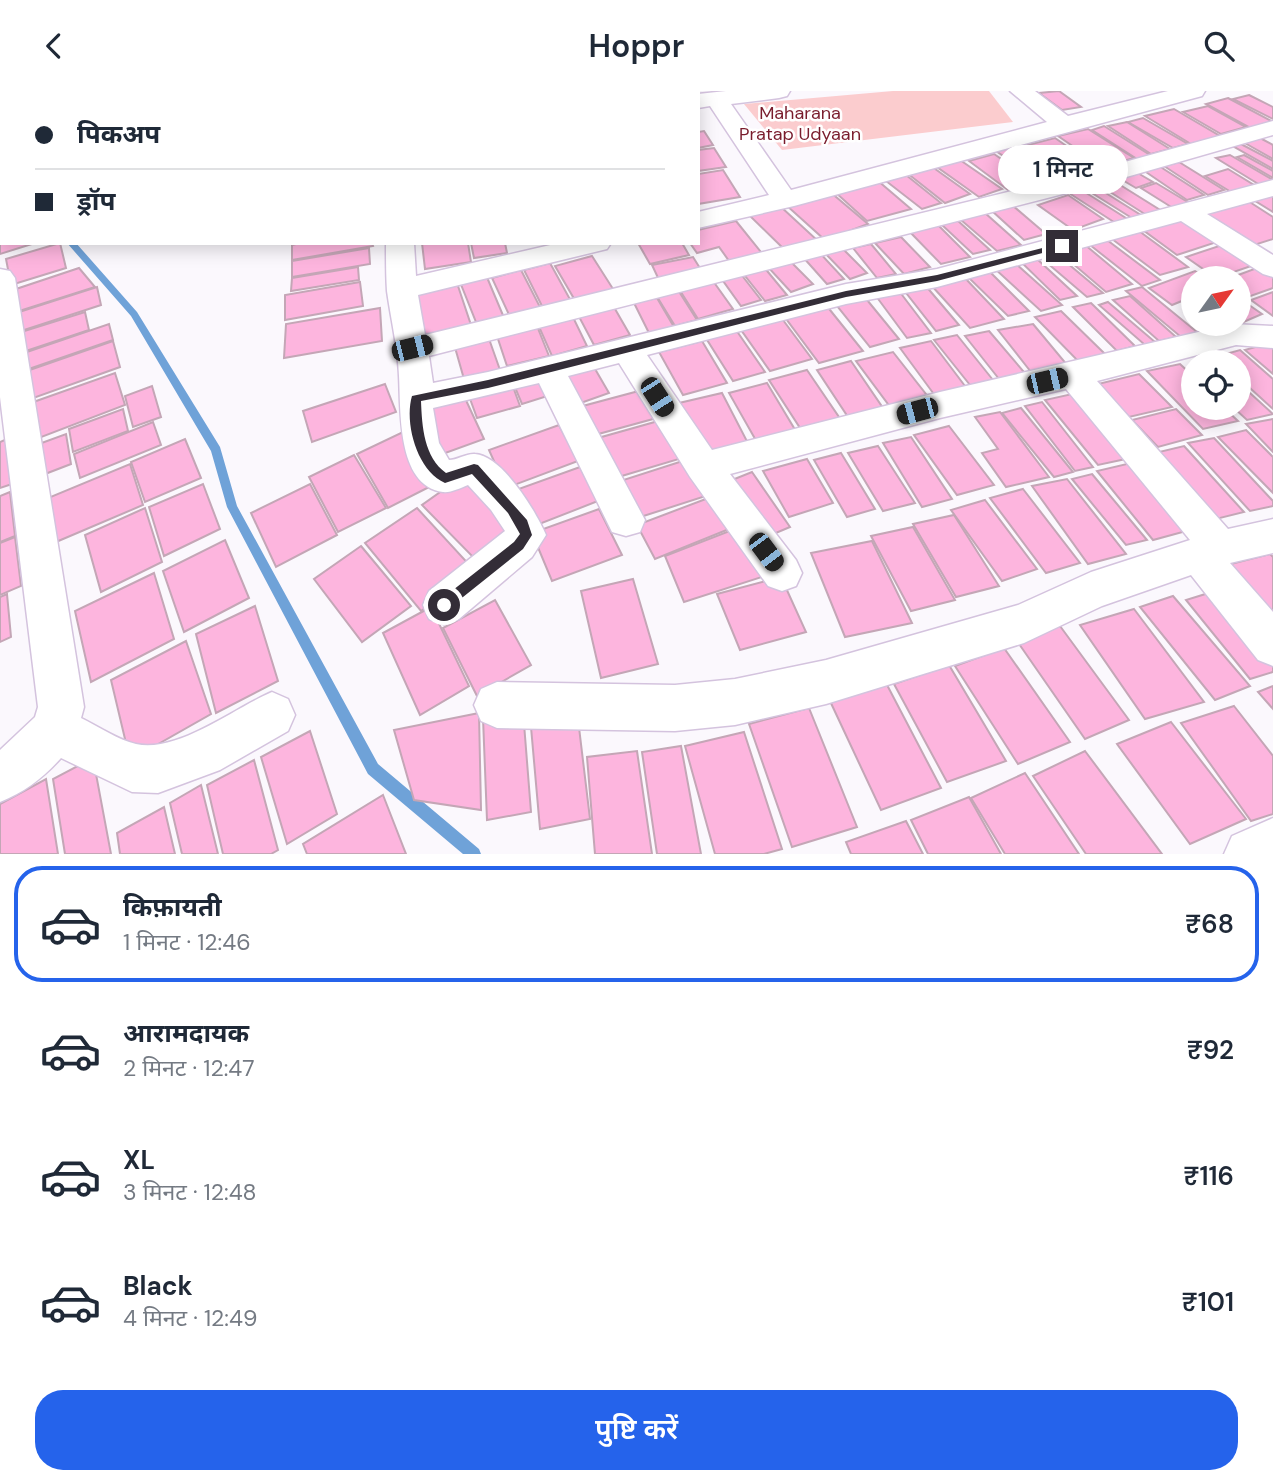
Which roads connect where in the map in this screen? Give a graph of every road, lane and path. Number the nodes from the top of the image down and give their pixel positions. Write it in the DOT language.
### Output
graph roads {
  1 [pos="779,91"];
  2 [pos="1021,91"];
  3 [pos="1194,91"];
  4 [pos="707,100"];
  5 [pos="1062,123"];
  6 [pos="1273,128"];
  7 [pos="1273,188"];
  8 [pos="785,200"];
  9 [pos="1187,213"];
  10 [pos="700,220"];
  11 [pos="400,245"];
  12 [pos="589,245"];
  13 [pos="1273,268"];
  14 [pos="0,278"];
  15 [pos="402,289"];
  16 [pos="1273,337"];
  17 [pos="412,348"];
  18 [pos="627,350"];
  19 [pos="548,369"];
  20 [pos="1073,375"];
  21 [pos="416,399"];
  22 [pos="703,467"];
  23 [pos="626,520"];
  24 [pos="1273,536"];
  25 [pos="1209,552"];
  26 [pos="782,573"];
  27 [pos="444,605"];
  28 [pos="1273,645"];
  29 [pos="497,705"];
  30 [pos="272,715"];
  31 [pos="55,730"];
  32 [pos="0,778"];
  33 [pos="1273,844"];
  34 [pos="1250,854"];
  1 -- 4 [label="street"];
  2 -- 5 [label="street"];
  3 -- 5 [label="street"];
  4 -- 8 [label="street"];
  5 -- 8 [label="street"];
  6 -- 17 [label="street"];
  7 -- 9 [label="street"];
  8 -- 10 [label="street"];
  9 -- 13 [label="street"];
  9 -- 18 [label="street"];
  11 -- 15 [label="street"];
  12 -- 15 [label="street"];
  14 -- 31 [label="street"];
  15 -- 17 [label="street"];
  16 -- 20 [label="street"];
  17 -- 21 [label="street"];
  18 -- 19 [label="street"];
  18 -- 22 [label="street"];
  19 -- 21 [label="street"];
  19 -- 23 [label="street"];
  20 -- 22 [label="street"];
  20 -- 25 [label="street"];
  21 -- 27 [label="street"];
  22 -- 26 [label="street"];
  24 -- 25 [label="street"];
  25 -- 28 [label="street"];
  25 -- 29 [label="street"];
  30 -- 31 [label="street"];
  31 -- 32 [label="street"];
  33 -- 34 [label="street"];
}
